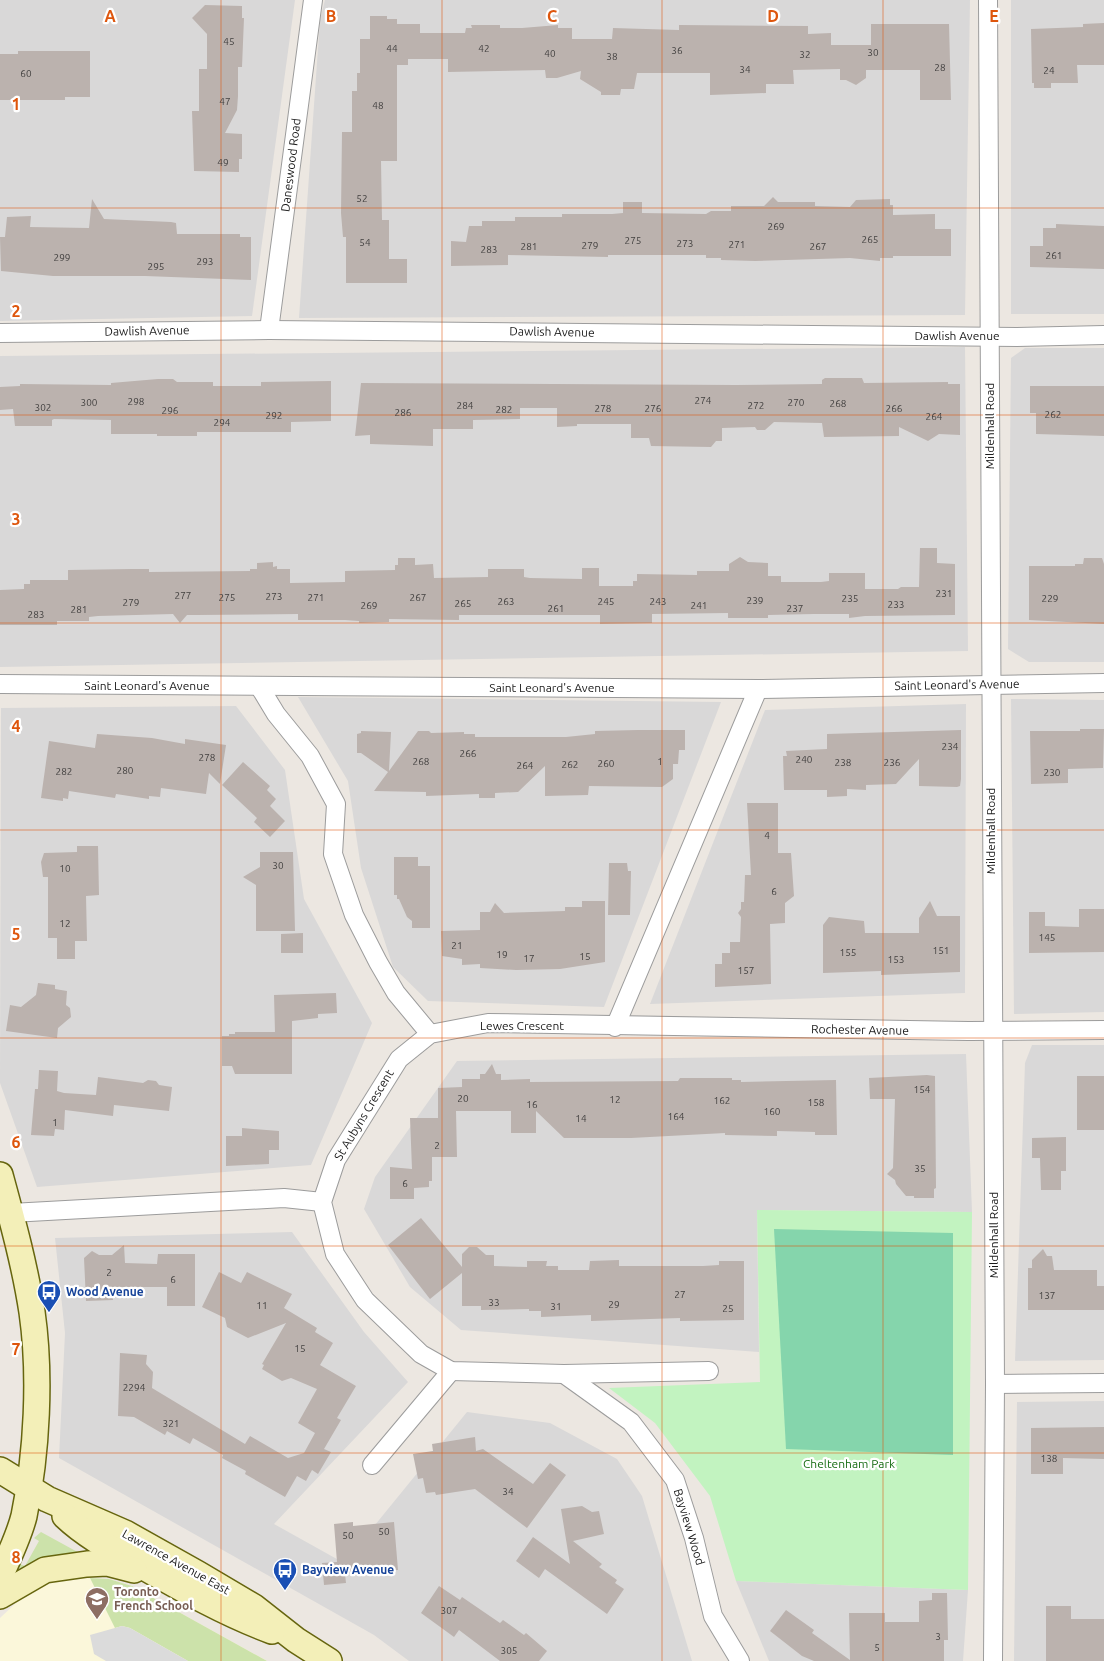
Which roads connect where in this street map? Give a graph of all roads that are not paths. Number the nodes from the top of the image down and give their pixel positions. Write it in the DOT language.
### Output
graph roads {
  1 [pos="312,0"];
  2 [pos="988,0"];
  3 [pos="269,330"];
  4 [pos="0,333"];
  5 [pos="990,336"];
  6 [pos="1104,336"];
  7 [pos="1104,683"];
  8 [pos="0,684"];
  9 [pos="991,684"];
  10 [pos="259,686"];
  11 [pos="758,689"];
  12 [pos="615,1027"];
  13 [pos="1104,1030"];
  14 [pos="992,1031"];
  15 [pos="430,1034"];
  16 [pos="0,1175"];
  17 [pos="322,1202"];
  18 [pos="10,1213"];
  19 [pos="450,1371"];
  20 [pos="709,1371"];
  21 [pos="564,1374"];
  22 [pos="1104,1383"];
  23 [pos="995,1384"];
  24 [pos="372,1465"];
  25 [pos="0,1470"];
  26 [pos="37,1493"];
  27 [pos="0,1576"];
  28 [pos="160,1576"];
  29 [pos="0,1596"];
  30 [pos="296,1640"];
  31 [pos="329,1661"];
  32 [pos="740,1661"];
  33 [pos="993,1661"];
  1 -- 3 [label="street, Daneswood Road"];
  2 -- 5 [label="street, Mildenhall Road"];
  3 -- 4 [label="street, Dawlish Avenue"];
  3 -- 5 [label="street, Dawlish Avenue"];
  5 -- 6 [label="street, Dawlish Avenue"];
  5 -- 9 [label="street, Mildenhall Road"];
  7 -- 9 [label="street, Saint Leonard's Avenue"];
  8 -- 10 [label="street, Saint Leonard's Avenue"];
  9 -- 11 [label="street, Saint Leonard's Avenue"];
  9 -- 14 [label="street, Mildenhall Road"];
  10 -- 11 [label="street, Saint Leonard's Avenue"];
  10 -- 15 [label="street"];
  11 -- 12 [label="street"];
  12 -- 14 [label="street, Rochester Avenue"];
  12 -- 15 [label="street, Lewes Crescent"];
  13 -- 14 [label="street, Rochester Avenue"];
  14 -- 23 [label="street, Mildenhall Road"];
  15 -- 17 [label="street, St Aubyns Crescent"];
  16 -- 18 [label="main road"];
  17 -- 18 [label="street"];
  17 -- 19 [label="street"];
  18 -- 26 [label="main road"];
  19 -- 21 [label="street"];
  19 -- 24 [label="street"];
  20 -- 21 [label="street"];
  21 -- 32 [label="street, Bayview Wood"];
  22 -- 23 [label="street"];
  23 -- 33 [label="street, Mildenhall Road"];
  25 -- 26 [label="main road, Lawrence Avenue East"];
  26 -- 27 [label="main road"];
  26 -- 28 [label="main road, Lawrence Avenue East"];
  26 -- 30 [label="main road, Lawrence Avenue East"];
  28 -- 29 [label="main road"];
  28 -- 30 [label="main road, Lawrence Avenue East"];
  30 -- 31 [label="main road, Lawrence Avenue East"];
}
